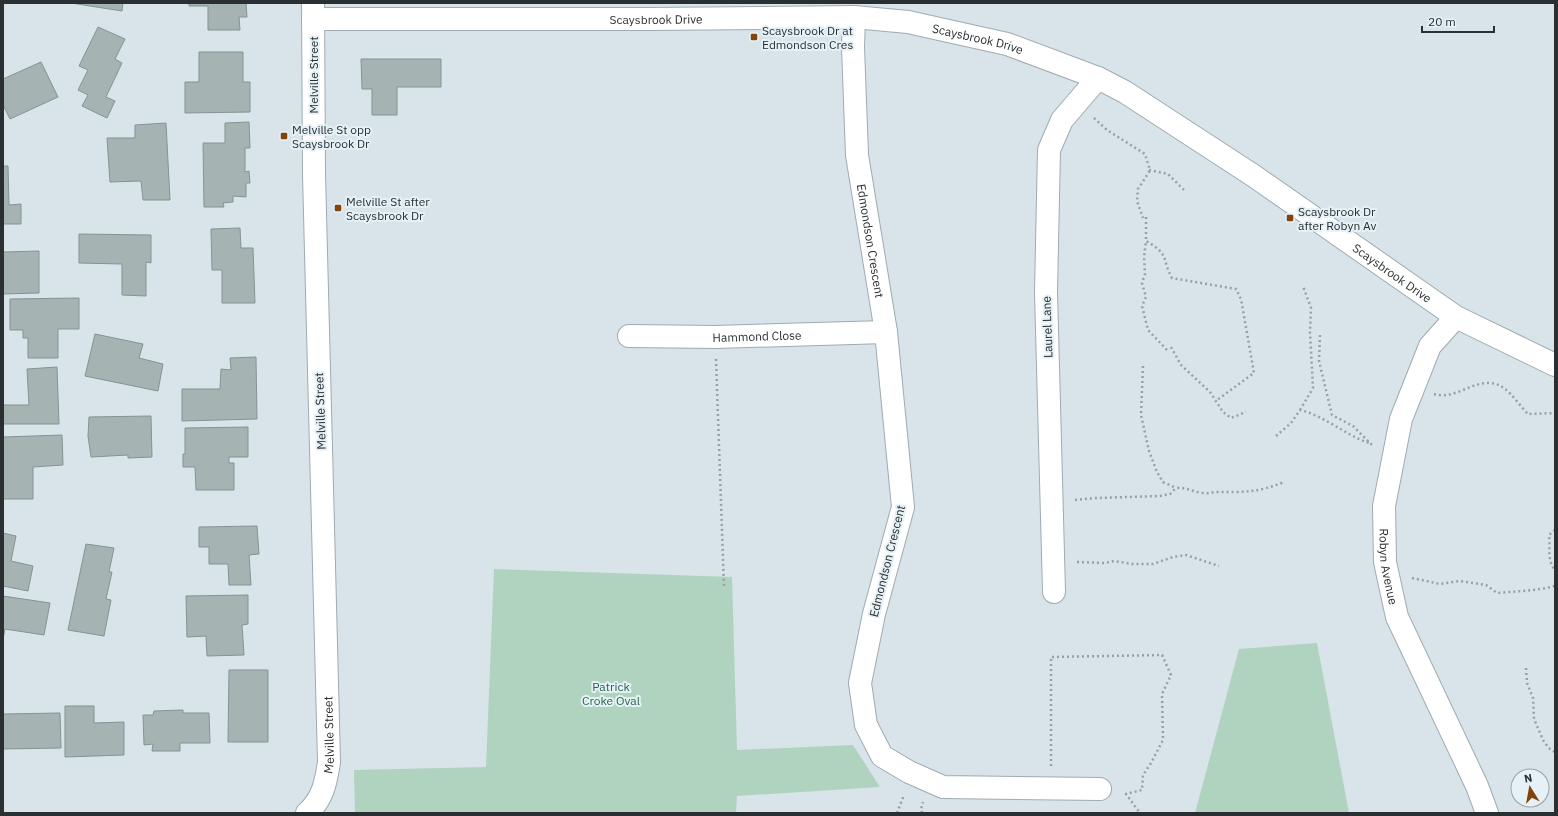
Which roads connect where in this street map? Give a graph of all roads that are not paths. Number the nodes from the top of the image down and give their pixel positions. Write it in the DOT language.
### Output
graph roads {
  1 [pos="313,11"];
  2 [pos="649,11"];
  3 [pos="854,17"];
  4 [pos="1098,78"];
  5 [pos="1456,317"];
  6 [pos="886,332"];
  7 [pos="629,336"];
  8 [pos="1555,365"];
  9 [pos="1054,592"];
  10 [pos="1100,788"];
  11 [pos="308,813"];
  12 [pos="1487,813"];
  1 -- 2 [label="street, Scaysbrook Drive"];
  1 -- 11 [label="street, Melville Street"];
  2 -- 3 [label="street, Scaysbrook Drive"];
  3 -- 4 [label="street, Scaysbrook Drive"];
  3 -- 6 [label="street, Edmondson Crescent"];
  4 -- 5 [label="street, Scaysbrook Drive"];
  4 -- 9 [label="street, Laurel Lane"];
  5 -- 8 [label="street, Scaysbrook Drive"];
  5 -- 12 [label="street, Robyn Avenue"];
  6 -- 7 [label="street, Hammond Close"];
  6 -- 10 [label="street, Edmondson Crescent"];
}
